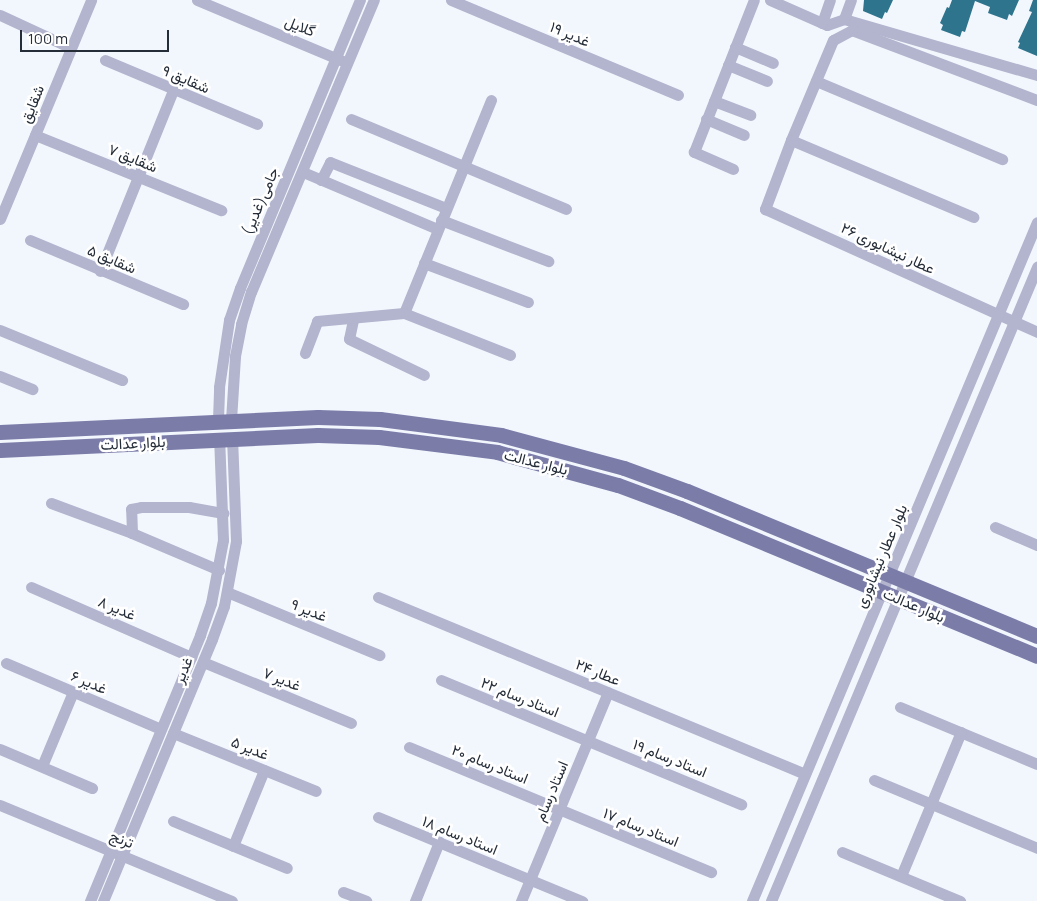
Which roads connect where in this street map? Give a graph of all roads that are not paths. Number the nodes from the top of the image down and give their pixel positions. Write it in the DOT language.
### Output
graph roads {
  1 [pos="91,0"];
  2 [pos="197,0"];
  3 [pos="360,0"];
  4 [pos="374,0"];
  5 [pos="451,0"];
  6 [pos="754,0"];
  7 [pos="770,0"];
  8 [pos="830,0"];
  9 [pos="851,0"];
  10 [pos="0,15"];
  11 [pos="844,19"];
  12 [pos="822,23"];
  13 [pos="736,47"];
  14 [pos="71,48"];
  15 [pos="336,58"];
  16 [pos="104,60"];
  17 [pos="348,62"];
  18 [pos="773,63"];
  19 [pos="728,65"];
  20 [pos="1037,75"];
  21 [pos="767,81"];
  22 [pos="816,81"];
  23 [pos="172,90"];
  24 [pos="678,95"];
  25 [pos="491,100"];
  26 [pos="1037,100"];
  27 [pos="714,101"];
  28 [pos="750,115"];
  29 [pos="351,119"];
  30 [pos="706,119"];
  31 [pos="257,124"];
  32 [pos="35,135"];
  33 [pos="744,135"];
  34 [pos="791,140"];
  35 [pos="1002,159"];
  36 [pos="463,166"];
  37 [pos="733,169"];
  38 [pos="303,172"];
  39 [pos="138,176"];
  40 [pos="321,180"];
  41 [pos="446,208"];
  42 [pos="566,208"];
  43 [pos="220,210"];
  44 [pos="973,217"];
  45 [pos="0,219"];
  46 [pos="1037,222"];
  47 [pos="440,224"];
  48 [pos="30,240"];
  49 [pos="548,261"];
  50 [pos="424,263"];
  51 [pos="1037,267"];
  52 [pos="100,271"];
  53 [pos="528,302"];
  54 [pos="183,304"];
  55 [pos="404,313"];
  56 [pos="998,315"];
  57 [pos="353,320"];
  58 [pos="1014,322"];
  59 [pos="0,330"];
  60 [pos="1037,332"];
  61 [pos="305,353"];
  62 [pos="510,355"];
  63 [pos="424,375"];
  64 [pos="0,376"];
  65 [pos="122,380"];
  66 [pos="33,389"];
  67 [pos="225,420"];
  68 [pos="0,432"];
  69 [pos="225,438"];
  70 [pos="0,450"];
  71 [pos="51,503"];
  72 [pos="224,513"];
  73 [pos="995,527"];
  74 [pos="132,533"];
  75 [pos="1037,545"];
  76 [pos="219,570"];
  77 [pos="889,575"];
  78 [pos="905,581"];
  79 [pos="31,587"];
  80 [pos="882,591"];
  81 [pos="227,592"];
  82 [pos="378,597"];
  83 [pos="898,598"];
  84 [pos="1037,636"];
  85 [pos="379,655"];
  86 [pos="191,656"];
  87 [pos="1037,656"];
  88 [pos="203,662"];
  89 [pos="6,663"];
  90 [pos="441,680"];
  91 [pos="73,692"];
  92 [pos="608,692"];
  93 [pos="900,707"];
  94 [pos="351,723"];
  95 [pos="161,729"];
  96 [pos="961,732"];
  97 [pos="173,733"];
  98 [pos="588,741"];
  99 [pos="410,747"];
  100 [pos="0,749"];
  101 [pos="1037,764"];
  102 [pos="42,766"];
  103 [pos="264,770"];
  104 [pos="806,774"];
  105 [pos="874,780"];
  106 [pos="92,788"];
  107 [pos="316,791"];
  108 [pos="741,804"];
  109 [pos="931,804"];
  110 [pos="0,805"];
  111 [pos="560,809"];
  112 [pos="378,817"];
  113 [pos="173,822"];
  114 [pos="439,842"];
  115 [pos="233,846"];
  116 [pos="1037,848"];
  117 [pos="110,851"];
  118 [pos="842,852"];
  119 [pos="122,856"];
  120 [pos="287,868"];
  121 [pos="711,872"];
  122 [pos="901,876"];
  123 [pos="530,880"];
  124 [pos="343,892"];
  125 [pos="90,901"];
  126 [pos="103,901"];
  127 [pos="232,901"];
  128 [pos="366,901"];
  129 [pos="415,901"];
  130 [pos="522,901"];
  131 [pos="582,901"];
  132 [pos="752,901"];
  133 [pos="771,901"];
  134 [pos="960,901"];
  1 -- 14 [label="street, شقایق"];
  2 -- 15 [label="street, گلایل"];
  3 -- 15 [label="street, جامی(غدیر)"];
  4 -- 17 [label="street, جامی(غدیر)"];
  5 -- 24 [label="street, غدیر ۱۹"];
  6 -- 13 [label="street"];
  7 -- 12 [label="street"];
  8 -- 12 [label="street"];
  9 -- 11 [label="street"];
  10 -- 14 [label="street"];
  11 -- 12 [label="street"];
  11 -- 20 [label="street"];
  13 -- 18 [label="street"];
  13 -- 19 [label="street"];
  14 -- 32 [label="street, شقایق"];
  15 -- 17 [label="street, گلایل"];
  15 -- 67 [label="street, جامی(غدیر)"];
  16 -- 23 [label="street, شقایق ۹"];
  17 -- 38 [label="street, جامی(غدیر)"];
  19 -- 21 [label="street"];
  19 -- 27 [label="street"];
  22 -- 26 [label="street"];
  22 -- 34 [label="street"];
  22 -- 35 [label="street"];
  23 -- 31 [label="street, شقایق ۹"];
  23 -- 39 [label="street"];
  25 -- 36 [label="street"];
  27 -- 28 [label="street"];
  27 -- 30 [label="street"];
  29 -- 36 [label="street"];
  30 -- 33 [label="street"];
  30 -- 37 [label="street"];
  32 -- 39 [label="street, شقایق ۷"];
  32 -- 45 [label="street, شقایق"];
  34 -- 44 [label="street"];
  34 -- 56 [label="street, عطار نیشابوری ۲۶"];
  36 -- 41 [label="street"];
  36 -- 42 [label="street"];
  38 -- 40 [label="street"];
  38 -- 67 [label="street, جامی(غدیر)"];
  39 -- 43 [label="street, شقایق ۷"];
  39 -- 52 [label="street"];
  40 -- 41 [label="street"];
  40 -- 47 [label="street"];
  41 -- 47 [label="street"];
  46 -- 56 [label="street, بلوار عطار نیشابوری"];
  47 -- 49 [label="street"];
  47 -- 50 [label="street"];
  48 -- 52 [label="street, شقایق ۵"];
  50 -- 53 [label="street"];
  50 -- 55 [label="street"];
  51 -- 58 [label="street"];
  52 -- 54 [label="street, شقایق ۵"];
  55 -- 57 [label="street"];
  55 -- 62 [label="street"];
  56 -- 58 [label="street, عطار نیشابوری ۲۶"];
  56 -- 77 [label="street, بلوار عطار نیشابوری"];
  57 -- 61 [label="street"];
  57 -- 63 [label="street"];
  58 -- 60 [label="street, عطار نیشابوری ۲۶"];
  58 -- 78 [label="street"];
  59 -- 65 [label="street"];
  64 -- 66 [label="street"];
  67 -- 68 [label="main road, بلوار عدالت"];
  67 -- 69 [label="main road"];
  67 -- 77 [label="main road, بلوار عدالت"];
  69 -- 70 [label="main road, بلوار عدالت"];
  69 -- 72 [label="street, غدیر"];
  69 -- 80 [label="main road, بلوار عدالت"];
  69 -- 81 [label="street, غدیر"];
  71 -- 74 [label="street"];
  72 -- 74 [label="street"];
  72 -- 76 [label="street, غدیر"];
  73 -- 75 [label="street"];
  74 -- 76 [label="street"];
  76 -- 86 [label="street, غدیر"];
  77 -- 78 [label="main road, بلوار عدالت"];
  77 -- 80 [label="street, بلوار عطار نیشابوری"];
  78 -- 83 [label="street"];
  78 -- 84 [label="main road, بلوار عدالت"];
  79 -- 86 [label="street, غدیر ۸"];
  80 -- 83 [label="main road, بلوار عدالت"];
  80 -- 104 [label="street, بلوار عطار نیشابوری"];
  81 -- 85 [label="street, غدیر ۹"];
  81 -- 88 [label="street, غدیر"];
  82 -- 92 [label="street, عطار ۲۴"];
  83 -- 87 [label="main road, بلوار عدالت"];
  83 -- 133 [label="street"];
  86 -- 95 [label="street, غدیر"];
  88 -- 94 [label="street, غدیر ۷"];
  88 -- 97 [label="street, غدیر"];
  89 -- 91 [label="street, غدیر ۶"];
  90 -- 98 [label="street, استاد رسام ۲۲"];
  91 -- 95 [label="street, غدیر ۶"];
  91 -- 102 [label="street"];
  92 -- 98 [label="street, استاد رسام"];
  92 -- 104 [label="street, عطار ۲۴"];
  93 -- 96 [label="street"];
  95 -- 117 [label="street, غدیر"];
  96 -- 101 [label="street"];
  96 -- 109 [label="street"];
  97 -- 103 [label="street, غدیر ۵"];
  97 -- 119 [label="street, غدیر"];
  98 -- 108 [label="street, استاد رسام ۱۹"];
  98 -- 111 [label="street, استاد رسام"];
  99 -- 111 [label="street, استاد رسام ۲۰"];
  100 -- 102 [label="street"];
  102 -- 106 [label="street"];
  103 -- 107 [label="street, غدیر ۵"];
  103 -- 115 [label="street"];
  104 -- 132 [label="street, بلوار عطار نیشابوری"];
  105 -- 109 [label="street"];
  109 -- 116 [label="street"];
  109 -- 122 [label="street"];
  110 -- 117 [label="street, ترنج"];
  111 -- 121 [label="street, استاد رسام ۱۷"];
  111 -- 123 [label="street, استاد رسام"];
  112 -- 114 [label="street, استاد رسام ۱۸"];
  113 -- 115 [label="street"];
  114 -- 123 [label="street, استاد رسام ۱۸"];
  114 -- 129 [label="street"];
  115 -- 120 [label="street"];
  117 -- 119 [label="street, ترنج"];
  117 -- 125 [label="street, غدیر"];
  118 -- 122 [label="street"];
  119 -- 126 [label="street, غدیر"];
  119 -- 127 [label="street, ترنج"];
  122 -- 134 [label="street"];
  123 -- 130 [label="street, استاد رسام"];
  123 -- 131 [label="street, استاد رسام ۱۸"];
  124 -- 128 [label="street"];
}
